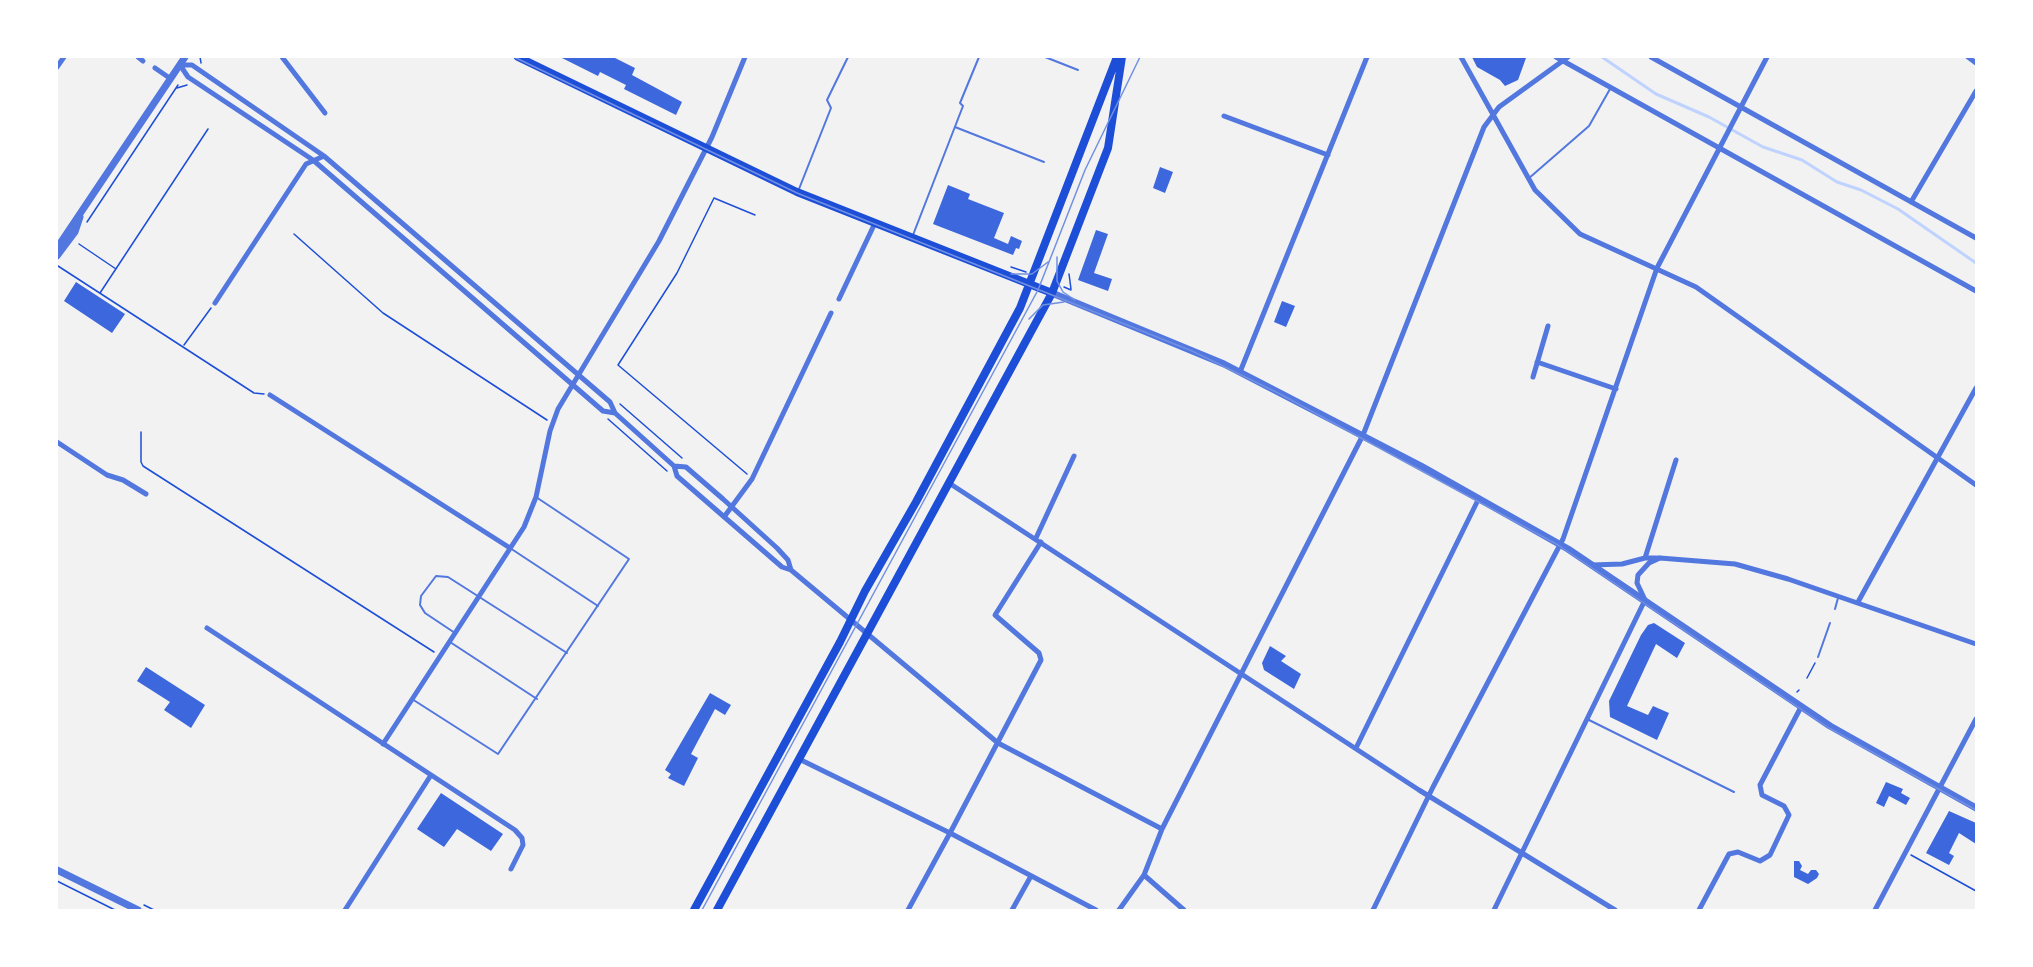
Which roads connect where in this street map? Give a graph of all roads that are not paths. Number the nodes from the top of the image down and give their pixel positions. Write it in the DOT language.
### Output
graph roads {
  1 [pos="63,57"];
  2 [pos="185,57"];
  3 [pos="282,57"];
  4 [pos="518,57"];
  5 [pos="745,57"];
  6 [pos="848,57"];
  7 [pos="979,57"];
  8 [pos="1045,57"];
  9 [pos="1117,57"];
  10 [pos="1122,57"];
  11 [pos="1461,57"];
  12 [pos="1556,57"];
  13 [pos="1651,57"];
  14 [pos="1767,57"];
  15 [pos="1968,57"];
  16 [pos="1365,58"];
  17 [pos="1566,59"];
  18 [pos="1976,63"];
  19 [pos="180,65"];
  20 [pos="57,67"];
  21 [pos="154,68"];
  22 [pos="1078,70"];
  23 [pos="171,79"];
  24 [pos="1611,88"];
  25 [pos="1976,91"];
  26 [pos="1742,108"];
  27 [pos="325,112"];
  28 [pos="1493,113"];
  29 [pos="1224,116"];
  30 [pos="955,127"];
  31 [pos="1719,148"];
  32 [pos="706,149"];
  33 [pos="1328,155"];
  34 [pos="324,156"];
  35 [pos="313,160"];
  36 [pos="1044,162"];
  37 [pos="1528,179"];
  38 [pos="797,192"];
  39 [pos="1911,202"];
  40 [pos="81,215"];
  41 [pos="874,223"];
  42 [pos="912,238"];
  43 [pos="1976,238"];
  44 [pos="57,248"];
  45 [pos="57,256"];
  46 [pos="1657,268"];
  47 [pos="1030,284"];
  48 [pos="1976,291"];
  49 [pos="1052,293"];
  50 [pos="838,299"];
  51 [pos="215,303"];
  52 [pos="831,313"];
  53 [pos="1548,326"];
  54 [pos="1537,362"];
  55 [pos="1240,372"];
  56 [pos="577,374"];
  57 [pos="1533,377"];
  58 [pos="572,384"];
  59 [pos="1976,388"];
  60 [pos="1616,389"];
  61 [pos="270,395"];
  62 [pos="615,413"];
  63 [pos="1363,435"];
  64 [pos="57,442"];
  65 [pos="1074,456"];
  66 [pos="1937,458"];
  67 [pos="1676,460"];
  68 [pos="674,466"];
  69 [pos="949,483"];
  70 [pos="1976,485"];
  71 [pos="146,494"];
  72 [pos="536,497"];
  73 [pos="1479,498"];
  74 [pos="731,507"];
  75 [pos="724,517"];
  76 [pos="1039,540"];
  77 [pos="1560,544"];
  78 [pos="510,548"];
  79 [pos="1645,558"];
  80 [pos="1660,558"];
  81 [pos="1592,565"];
  82 [pos="791,570"];
  83 [pos="1839,596"];
  84 [pos="479,597"];
  85 [pos="1645,600"];
  86 [pos="1858,602"];
  87 [pos="598,606"];
  88 [pos="1834,609"];
  89 [pos="850,619"];
  90 [pos="1830,622"];
  91 [pos="207,628"];
  92 [pos="455,633"];
  93 [pos="867,633"];
  94 [pos="450,642"];
  95 [pos="1976,644"];
  96 [pos="567,653"];
  97 [pos="1818,657"];
  98 [pos="1243,672"];
  99 [pos="412,699"];
  100 [pos="537,699"];
  101 [pos="1801,706"];
  102 [pos="1587,719"];
  103 [pos="1976,719"];
  104 [pos="998,743"];
  105 [pos="383,744"];
  106 [pos="1356,748"];
  107 [pos="799,759"];
  108 [pos="431,775"];
  109 [pos="1939,788"];
  110 [pos="1734,792"];
  111 [pos="1429,795"];
  112 [pos="1976,808"];
  113 [pos="1162,829"];
  114 [pos="950,833"];
  115 [pos="1522,852"];
  116 [pos="511,869"];
  117 [pos="57,870"];
  118 [pos="1144,875"];
  119 [pos="1031,876"];
  120 [pos="138,910"];
  121 [pos="345,910"];
  122 [pos="694,910"];
  123 [pos="717,910"];
  124 [pos="908,910"];
  125 [pos="1012,910"];
  126 [pos="1096,910"];
  127 [pos="1119,910"];
  128 [pos="1184,910"];
  129 [pos="1373,910"];
  130 [pos="1494,910"];
  131 [pos="1615,910"];
  132 [pos="1699,910"];
  133 [pos="1875,910"];
  1 -- 20 [label="street"];
  2 -- 19 [label="street"];
  3 -- 27 [label="street"];
  4 -- 32 [label="main road"];
  5 -- 32 [label="street"];
  6 -- 38 [label="lane"];
  7 -- 30 [label="lane"];
  8 -- 22 [label="lane"];
  9 -- 47 [label="main road"];
  10 -- 49 [label="main road"];
  11 -- 28 [label="street"];
  12 -- 17 [label="street"];
  13 -- 26 [label="street"];
  14 -- 26 [label="street"];
  15 -- 18 [label="street"];
  16 -- 33 [label="street"];
  17 -- 24 [label="street"];
  17 -- 28 [label="street"];
  19 -- 23 [label="street"];
  19 -- 34 [label="street"];
  19 -- 35 [label="street"];
  21 -- 23 [label="street"];
  23 -- 40 [label="street"];
  24 -- 31 [label="street"];
  24 -- 37 [label="lane"];
  25 -- 39 [label="street"];
  26 -- 31 [label="street"];
  26 -- 39 [label="street"];
  28 -- 37 [label="street"];
  28 -- 63 [label="street"];
  29 -- 33 [label="street"];
  30 -- 36 [label="lane"];
  30 -- 42 [label="lane"];
  31 -- 46 [label="street"];
  31 -- 48 [label="street"];
  32 -- 38 [label="main road"];
  32 -- 56 [label="street"];
  33 -- 55 [label="street"];
  34 -- 35 [label="street"];
  34 -- 56 [label="street"];
  35 -- 51 [label="street"];
  35 -- 58 [label="street"];
  37 -- 46 [label="street"];
  38 -- 41 [label="main road"];
  39 -- 43 [label="street"];
  40 -- 44 [label="street"];
  40 -- 45 [label="street"];
  41 -- 42 [label="main road"];
  41 -- 50 [label="street"];
  42 -- 47 [label="main road"];
  46 -- 60 [label="street"];
  46 -- 66 [label="street"];
  47 -- 49 [label="main road"];
  47 -- 89 [label="main road"];
  49 -- 55 [label="street"];
  49 -- 69 [label="main road"];
  52 -- 74 [label="street"];
  53 -- 54 [label="street"];
  54 -- 57 [label="street"];
  54 -- 60 [label="street"];
  55 -- 63 [label="street"];
  56 -- 58 [label="street"];
  56 -- 62 [label="street"];
  58 -- 62 [label="street"];
  58 -- 72 [label="street"];
  59 -- 66 [label="street"];
  60 -- 77 [label="street"];
  61 -- 78 [label="street"];
  62 -- 68 [label="street"];
  63 -- 73 [label="street"];
  63 -- 98 [label="street"];
  64 -- 71 [label="street"];
  65 -- 76 [label="street"];
  66 -- 70 [label="street"];
  66 -- 86 [label="street"];
  67 -- 79 [label="street"];
  68 -- 74 [label="street"];
  68 -- 75 [label="street"];
  69 -- 76 [label="street"];
  69 -- 93 [label="main road"];
  72 -- 78 [label="street"];
  72 -- 87 [label="lane"];
  73 -- 77 [label="street"];
  73 -- 106 [label="street"];
  74 -- 75 [label="street"];
  74 -- 82 [label="street"];
  75 -- 82 [label="street"];
  76 -- 98 [label="street"];
  76 -- 104 [label="street"];
  77 -- 81 [label="street"];
  77 -- 111 [label="street"];
  78 -- 84 [label="street"];
  78 -- 87 [label="lane"];
  79 -- 80 [label="street"];
  79 -- 81 [label="street"];
  80 -- 83 [label="street"];
  80 -- 85 [label="street"];
  81 -- 85 [label="street"];
  82 -- 89 [label="street"];
  83 -- 86 [label="street"];
  83 -- 88 [label="lane"];
  84 -- 92 [label="street"];
  84 -- 92 [label="lane"];
  84 -- 96 [label="lane"];
  85 -- 101 [label="street"];
  85 -- 102 [label="street"];
  86 -- 95 [label="street"];
  87 -- 96 [label="lane"];
  89 -- 93 [label="street"];
  89 -- 122 [label="main road"];
  90 -- 97 [label="lane"];
  91 -- 105 [label="street"];
  92 -- 94 [label="street"];
  93 -- 104 [label="street"];
  93 -- 107 [label="main road"];
  94 -- 99 [label="street"];
  94 -- 100 [label="lane"];
  96 -- 100 [label="lane"];
  98 -- 106 [label="street"];
  98 -- 113 [label="street"];
  99 -- 100 [label="lane"];
  99 -- 105 [label="street"];
  101 -- 109 [label="street"];
  101 -- 132 [label="street"];
  102 -- 110 [label="lane"];
  102 -- 115 [label="street"];
  103 -- 109 [label="street"];
  104 -- 113 [label="street"];
  104 -- 114 [label="street"];
  105 -- 108 [label="street"];
  106 -- 111 [label="street"];
  107 -- 114 [label="street"];
  107 -- 123 [label="main road"];
  108 -- 116 [label="street"];
  108 -- 121 [label="street"];
  109 -- 112 [label="street"];
  109 -- 133 [label="street"];
  111 -- 115 [label="street"];
  111 -- 129 [label="street"];
  113 -- 118 [label="street"];
  114 -- 119 [label="street"];
  114 -- 124 [label="street"];
  115 -- 130 [label="street"];
  115 -- 131 [label="street"];
  117 -- 120 [label="street"];
  118 -- 127 [label="street"];
  118 -- 128 [label="street"];
  119 -- 125 [label="street"];
  119 -- 126 [label="street"];
}
